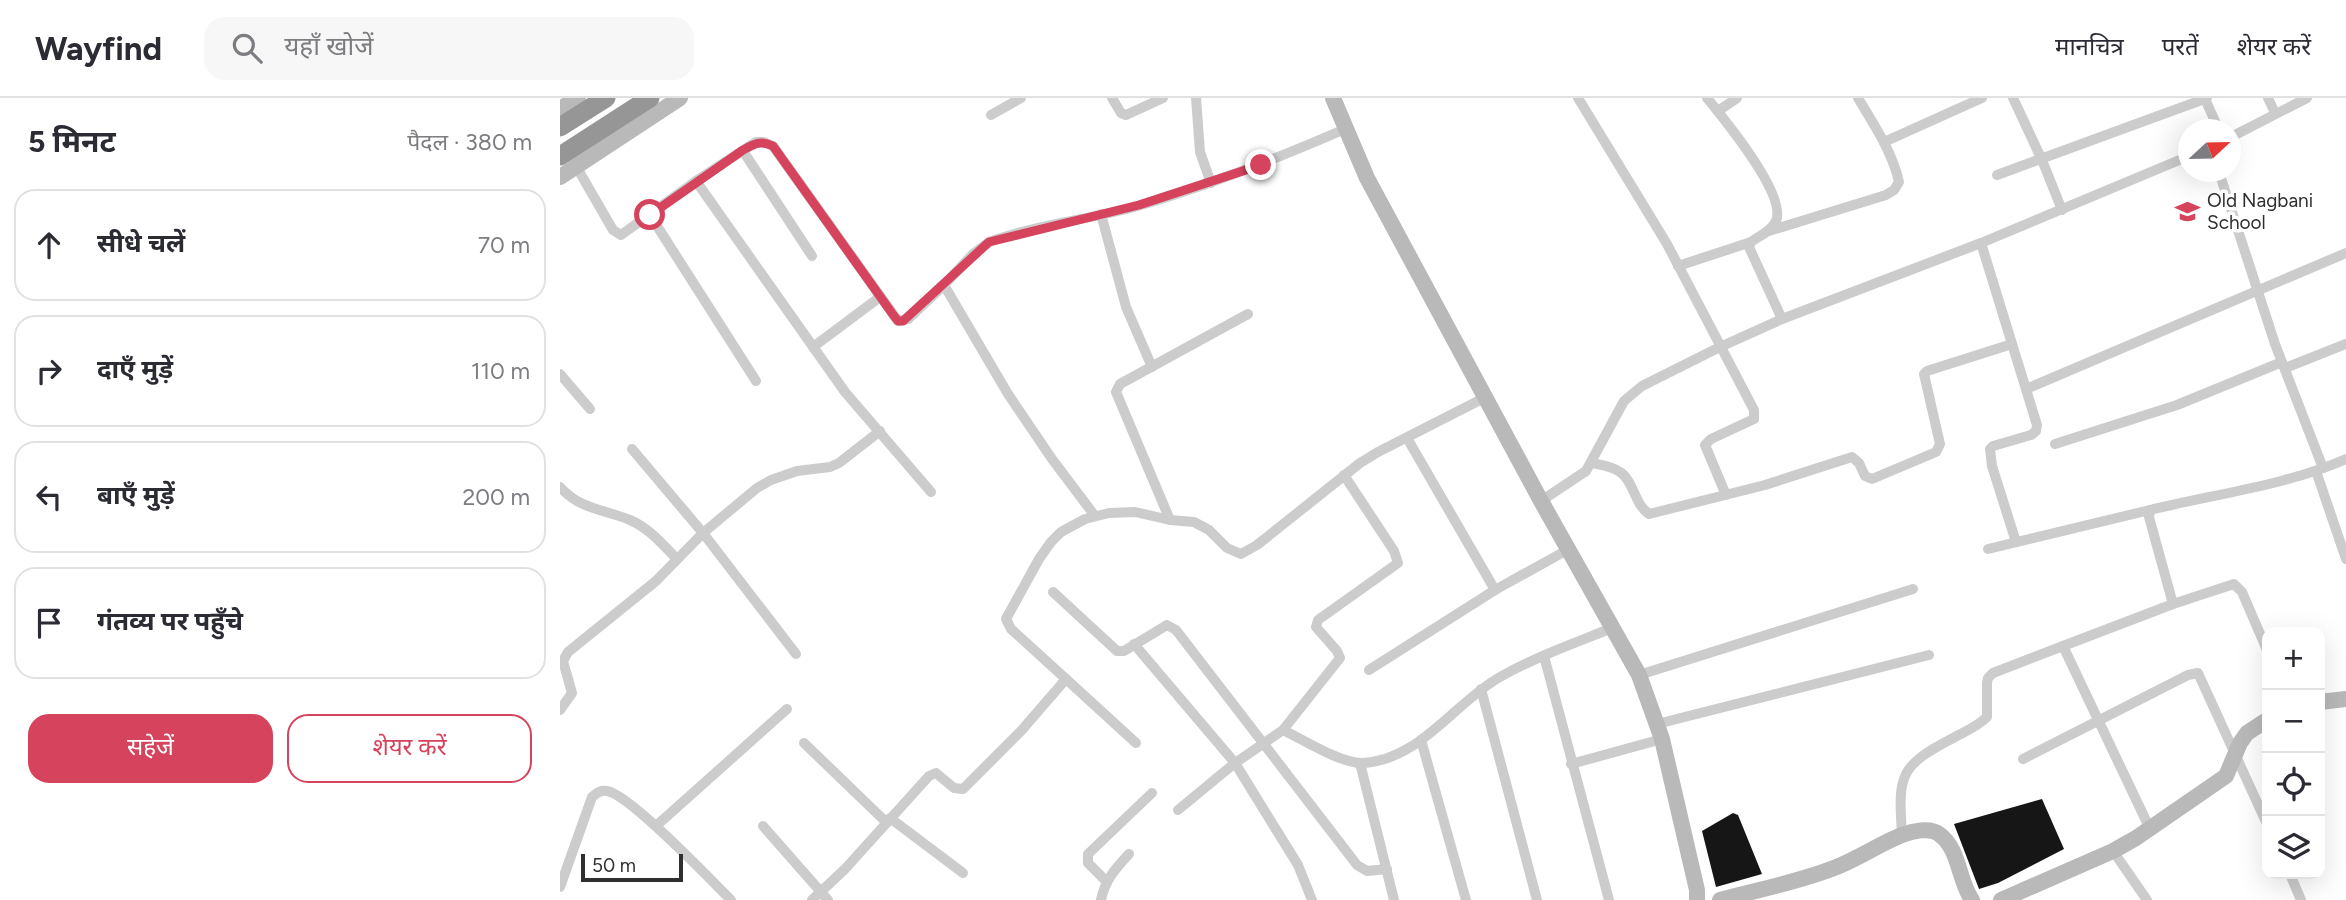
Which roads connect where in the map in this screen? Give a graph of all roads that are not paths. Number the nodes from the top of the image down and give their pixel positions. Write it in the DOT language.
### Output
graph roads {
  1 [pos="578,98"];
  2 [pos="606,98"];
  3 [pos="650,98"];
  4 [pos="680,98"];
  5 [pos="1021,98"];
  6 [pos="1112,98"];
  7 [pos="1163,98"];
  8 [pos="1196,98"];
  9 [pos="1333,98"];
  10 [pos="1578,98"];
  11 [pos="1707,98"];
  12 [pos="1737,98"];
  13 [pos="1858,98"];
  14 [pos="1982,98"];
  15 [pos="2013,98"];
  16 [pos="2206,98"];
  17 [pos="2268,98"];
  18 [pos="2308,98"];
  19 [pos="560,109"];
  20 [pos="1718,111"];
  21 [pos="2276,113"];
  22 [pos="991,115"];
  23 [pos="2215,119"];
  24 [pos="560,127"];
  25 [pos="1345,129"];
  26 [pos="2241,131"];
  27 [pos="1884,142"];
  28 [pos="593,145"];
  29 [pos="743,150"];
  30 [pos="2042,160"];
  31 [pos="568,161"];
  32 [pos="2178,161"];
  33 [pos="1997,175"];
  34 [pos="560,177"];
  35 [pos="696,181"];
  36 [pos="2222,182"];
  37 [pos="1211,183"];
  38 [pos="2062,211"];
  39 [pos="1101,214"];
  40 [pos="650,215"];
  41 [pos="1769,231"];
  42 [pos="1751,242"];
  43 [pos="1981,243"];
  44 [pos="2346,253"];
  45 [pos="812,256"];
  46 [pos="1678,266"];
  47 [pos="944,285"];
  48 [pos="2258,291"];
  49 [pos="880,297"];
  50 [pos="1248,314"];
  51 [pos="1782,319"];
  52 [pos="2012,344"];
  53 [pos="2346,344"];
  54 [pos="813,347"];
  55 [pos="1720,347"];
  56 [pos="2283,365"];
  57 [pos="1152,366"];
  58 [pos="560,374"];
  59 [pos="756,381"];
  60 [pos="2026,388"];
  61 [pos="1486,397"];
  62 [pos="590,409"];
  63 [pos="880,431"];
  64 [pos="1407,438"];
  65 [pos="2055,444"];
  66 [pos="632,449"];
  67 [pos="2346,458"];
  68 [pos="1592,463"];
  69 [pos="2320,470"];
  70 [pos="1344,475"];
  71 [pos="560,487"];
  72 [pos="931,492"];
  73 [pos="1726,495"];
  74 [pos="1541,501"];
  75 [pos="2150,510"];
  76 [pos="1095,516"];
  77 [pos="1170,520"];
  78 [pos="703,533"];
  79 [pos="2017,542"];
  80 [pos="1569,549"];
  81 [pos="1988,549"];
  82 [pos="677,559"];
  83 [pos="2346,559"];
  84 [pos="1913,589"];
  85 [pos="1495,590"];
  86 [pos="1053,592"];
  87 [pos="2173,604"];
  88 [pos="1612,628"];
  89 [pos="2262,639"];
  90 [pos="1134,645"];
  91 [pos="2063,646"];
  92 [pos="796,654"];
  93 [pos="1929,655"];
  94 [pos="1544,656"];
  95 [pos="1369,670"];
  96 [pos="1639,675"];
  97 [pos="1066,679"];
  98 [pos="1481,690"];
  99 [pos="2346,699"];
  100 [pos="2325,701"];
  101 [pos="560,709"];
  102 [pos="787,709"];
  103 [pos="2099,719"];
  104 [pos="2262,723"];
  105 [pos="1283,730"];
  106 [pos="1660,732"];
  107 [pos="1421,740"];
  108 [pos="804,743"];
  109 [pos="1265,743"];
  110 [pos="1136,744"];
  111 [pos="2236,753"];
  112 [pos="2023,758"];
  113 [pos="1235,763"];
  114 [pos="1360,763"];
  115 [pos="1571,764"];
  116 [pos="1153,793"];
  117 [pos="1178,810"];
  118 [pos="2264,816"];
  119 [pos="888,820"];
  120 [pos="656,826"];
  121 [pos="763,826"];
  122 [pos="2150,829"];
  123 [pos="1902,835"];
  124 [pos="2113,851"];
  125 [pos="1129,854"];
  126 [pos="1387,869"];
  127 [pos="962,873"];
  128 [pos="2292,879"];
  129 [pos="1106,881"];
  130 [pos="560,887"];
  131 [pos="820,897"];
  132 [pos="1970,897"];
  133 [pos="731,900"];
  134 [pos="1101,900"];
  135 [pos="1312,900"];
  136 [pos="1394,900"];
  137 [pos="1466,900"];
  138 [pos="1536,900"];
  139 [pos="1609,900"];
  140 [pos="1697,900"];
  141 [pos="1720,900"];
  142 [pos="2001,900"];
  143 [pos="2147,900"];
  144 [pos="2301,900"];
  1 -- 19 [label="street"];
  2 -- 24 [label="highway"];
  3 -- 28 [label="highway"];
  4 -- 28 [label="street"];
  5 -- 22 [label="street"];
  6 -- 7 [label="street"];
  8 -- 37 [label="street"];
  9 -- 25 [label="street"];
  10 -- 46 [label="street"];
  11 -- 20 [label="street"];
  12 -- 20 [label="street"];
  13 -- 27 [label="street"];
  14 -- 27 [label="street"];
  15 -- 30 [label="street"];
  16 -- 23 [label="street"];
  16 -- 30 [label="street"];
  17 -- 21 [label="street"];
  18 -- 21 [label="street"];
  20 -- 41 [label="street"];
  21 -- 26 [label="street"];
  25 -- 37 [label="street"];
  25 -- 61 [label="street"];
  27 -- 41 [label="street"];
  28 -- 31 [label="highway"];
  29 -- 35 [label="street"];
  29 -- 45 [label="street"];
  29 -- 49 [label="street"];
  30 -- 33 [label="street"];
  30 -- 38 [label="street"];
  31 -- 34 [label="street"];
  31 -- 40 [label="street"];
  32 -- 38 [label="street"];
  35 -- 40 [label="street"];
  35 -- 54 [label="street"];
  36 -- 48 [label="street"];
  37 -- 39 [label="street"];
  38 -- 43 [label="street"];
  39 -- 47 [label="street"];
  39 -- 57 [label="street"];
  40 -- 59 [label="street"];
  41 -- 42 [label="street"];
  42 -- 46 [label="street"];
  42 -- 51 [label="street"];
  43 -- 51 [label="street"];
  43 -- 52 [label="street"];
  44 -- 48 [label="street"];
  46 -- 55 [label="street"];
  47 -- 49 [label="street"];
  47 -- 76 [label="street"];
  48 -- 56 [label="street"];
  48 -- 60 [label="street"];
  49 -- 54 [label="street"];
  50 -- 57 [label="street"];
  51 -- 55 [label="street"];
  52 -- 60 [label="street"];
  52 -- 73 [label="street"];
  53 -- 56 [label="street"];
  54 -- 63 [label="street"];
  55 -- 68 [label="street"];
  55 -- 73 [label="street"];
  56 -- 65 [label="street"];
  56 -- 69 [label="street"];
  57 -- 77 [label="street"];
  58 -- 62 [label="street"];
  60 -- 79 [label="street"];
  61 -- 64 [label="street"];
  61 -- 74 [label="street"];
  63 -- 72 [label="street"];
  63 -- 78 [label="street"];
  64 -- 70 [label="street"];
  64 -- 85 [label="street"];
  66 -- 78 [label="street"];
  67 -- 69 [label="street"];
  68 -- 73 [label="street"];
  68 -- 74 [label="street"];
  69 -- 75 [label="street"];
  69 -- 83 [label="street"];
  70 -- 77 [label="street"];
  70 -- 105 [label="street"];
  71 -- 82 [label="street"];
  74 -- 80 [label="street"];
  75 -- 79 [label="street"];
  75 -- 87 [label="street"];
  76 -- 77 [label="street"];
  76 -- 97 [label="street"];
  78 -- 82 [label="street"];
  78 -- 92 [label="street"];
  79 -- 81 [label="street"];
  80 -- 85 [label="street"];
  80 -- 88 [label="street"];
  82 -- 101 [label="street"];
  84 -- 96 [label="street"];
  85 -- 95 [label="street"];
  86 -- 90 [label="street"];
  87 -- 89 [label="street"];
  87 -- 91 [label="street"];
  88 -- 94 [label="street"];
  88 -- 96 [label="street"];
  90 -- 109 [label="street"];
  90 -- 113 [label="street"];
  91 -- 103 [label="street"];
  91 -- 123 [label="street"];
  93 -- 106 [label="street"];
  94 -- 98 [label="street"];
  94 -- 115 [label="street"];
  96 -- 106 [label="street"];
  97 -- 110 [label="street"];
  97 -- 119 [label="street"];
  98 -- 107 [label="street"];
  98 -- 138 [label="street"];
  99 -- 100 [label="street"];
  102 -- 120 [label="street"];
  103 -- 111 [label="street"];
  103 -- 112 [label="street"];
  103 -- 122 [label="street"];
  104 -- 111 [label="street"];
  105 -- 109 [label="street"];
  105 -- 114 [label="street"];
  106 -- 115 [label="street"];
  106 -- 140 [label="street"];
  107 -- 114 [label="street"];
  107 -- 137 [label="street"];
  108 -- 119 [label="street"];
  109 -- 113 [label="street"];
  109 -- 126 [label="street"];
  111 -- 118 [label="street"];
  111 -- 122 [label="street"];
  113 -- 117 [label="street"];
  113 -- 135 [label="street"];
  114 -- 126 [label="street"];
  115 -- 139 [label="street"];
  116 -- 129 [label="street"];
  119 -- 127 [label="street"];
  119 -- 131 [label="street"];
  120 -- 130 [label="street"];
  120 -- 133 [label="street"];
  121 -- 131 [label="street"];
  122 -- 124 [label="street"];
  123 -- 132 [label="street"];
  123 -- 141 [label="street"];
  124 -- 142 [label="street"];
  124 -- 143 [label="street"];
  125 -- 129 [label="street"];
  126 -- 136 [label="street"];
  128 -- 144 [label="street"];
  129 -- 134 [label="street"];
}
